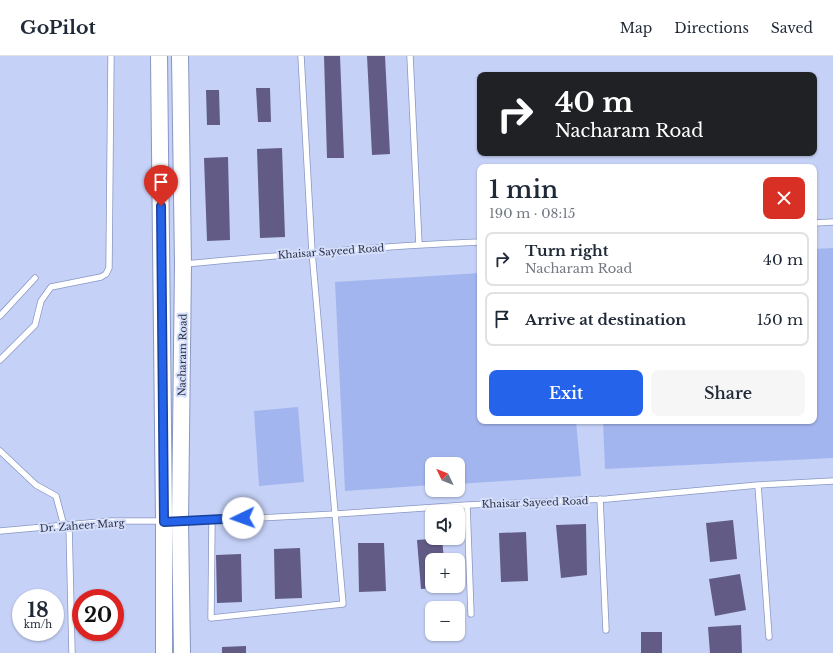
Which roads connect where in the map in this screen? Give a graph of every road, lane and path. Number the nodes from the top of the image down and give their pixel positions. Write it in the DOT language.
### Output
graph roads {
  1 [pos="111,56"];
  2 [pos="160,56"];
  3 [pos="180,56"];
  4 [pos="301,56"];
  5 [pos="410,56"];
  6 [pos="833,222"];
  7 [pos="817,223"];
  8 [pos="477,242"];
  9 [pos="419,245"];
  10 [pos="312,252"];
  11 [pos="183,264"];
  12 [pos="35,278"];
  13 [pos="0,316"];
  14 [pos="0,360"];
  15 [pos="0,451"];
  16 [pos="833,481"];
  17 [pos="758,485"];
  18 [pos="600,499"];
  19 [pos="467,504"];
  20 [pos="336,514"];
  21 [pos="212,520"];
  22 [pos="172,522"];
  23 [pos="66,525"];
  24 [pos="0,531"];
  25 [pos="471,614"];
  26 [pos="606,630"];
  27 [pos="769,637"];
  28 [pos="72,653"];
  29 [pos="164,653"];
  30 [pos="182,653"];
  1 -- 14 [label="lane"];
  2 -- 22 [label="main road, Nacharam Road"];
  3 -- 11 [label="main road, Nacharam Road"];
  4 -- 10 [label="lane"];
  5 -- 9 [label="lane"];
  6 -- 7 [label="lane"];
  8 -- 9 [label="lane, Khaisar Sayeed Road"];
  9 -- 10 [label="lane, Khaisar Sayeed Road"];
  10 -- 11 [label="lane, Khaisar Sayeed Road"];
  10 -- 20 [label="lane"];
  11 -- 22 [label="main road, Nacharam Road"];
  12 -- 13 [label="lane"];
  15 -- 23 [label="lane"];
  16 -- 17 [label="lane, Khaisar Sayeed Road"];
  17 -- 18 [label="lane, Khaisar Sayeed Road"];
  17 -- 27 [label="lane"];
  18 -- 19 [label="lane, Khaisar Sayeed Road"];
  18 -- 26 [label="lane"];
  19 -- 20 [label="lane, Khaisar Sayeed Road"];
  19 -- 25 [label="lane"];
  20 -- 21 [label="lane, Khaisar Sayeed Road"];
  20 -- 21 [label="lane"];
  21 -- 22 [label="lane, Khaisar Sayeed Road"];
  22 -- 23 [label="lane, Dr. Zaheer Marg"];
  22 -- 29 [label="main road, Nacharam Road"];
  22 -- 30 [label="main road, Nacharam Road"];
  23 -- 24 [label="lane, Dr. Zaheer Marg"];
  23 -- 28 [label="lane"];
}
